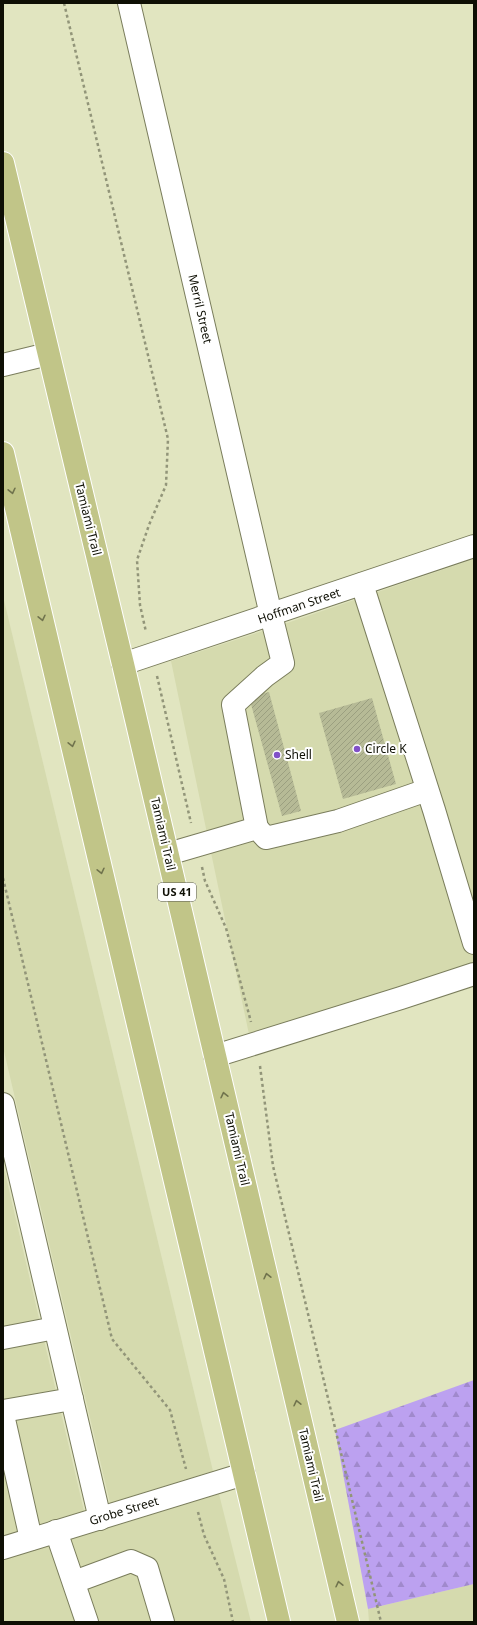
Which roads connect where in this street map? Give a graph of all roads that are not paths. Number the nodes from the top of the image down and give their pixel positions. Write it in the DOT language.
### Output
graph roads {
  1 [pos="129,3"];
  2 [pos="3,163"];
  3 [pos="48,354"];
  4 [pos="3,365"];
  5 [pos="3,453"];
  6 [pos="474,546"];
  7 [pos="362,584"];
  8 [pos="271,615"];
  9 [pos="123,664"];
  10 [pos="427,790"];
  11 [pos="258,828"];
  12 [pos="168,854"];
  13 [pos="474,943"];
  14 [pos="474,974"];
  15 [pos="215,1056"];
  16 [pos="3,1104"];
  17 [pos="55,1328"];
  18 [pos="3,1338"];
  19 [pos="72,1399"];
  20 [pos="3,1412"];
  21 [pos="3,1415"];
  22 [pos="244,1474"];
  23 [pos="100,1519"];
  24 [pos="56,1531"];
  25 [pos="31,1539"];
  26 [pos="3,1548"];
  27 [pos="74,1582"];
  28 [pos="87,1622"];
  29 [pos="163,1622"];
  30 [pos="278,1622"];
  31 [pos="348,1622"];
  1 -- 8 [label="street, Merril Street"];
  2 -- 3 [label="main road, Tamiami Trail / US 41"];
  3 -- 4 [label="street"];
  3 -- 9 [label="main road, Tamiami Trail / US 41"];
  5 -- 22 [label="main road, one-way"];
  6 -- 7 [label="street, Hoffman Street"];
  7 -- 8 [label="street, Hoffman Street"];
  7 -- 10 [label="street"];
  8 -- 9 [label="street, Hoffman Street"];
  8 -- 11 [label="street, Merril Street"];
  9 -- 12 [label="main road, Tamiami Trail / US 41"];
  10 -- 11 [label="street"];
  10 -- 13 [label="street"];
  11 -- 12 [label="street"];
  12 -- 15 [label="main road, Tamiami Trail / US 41"];
  14 -- 15 [label="street"];
  31 -- 15 [label="main road, Tamiami Trail / US 41, one-way"];
  16 -- 17 [label="street"];
  17 -- 18 [label="street"];
  17 -- 19 [label="street"];
  19 -- 20 [label="street"];
  19 -- 23 [label="street"];
  21 -- 25 [label="street"];
  22 -- 23 [label="street, Grobe Street"];
  22 -- 30 [label="main road"];
  23 -- 24 [label="street, Grobe Street"];
  24 -- 25 [label="street, Grobe Street"];
  24 -- 27 [label="street"];
  25 -- 26 [label="street, Grobe Street"];
  27 -- 28 [label="street"];
  27 -- 29 [label="street"];
}
